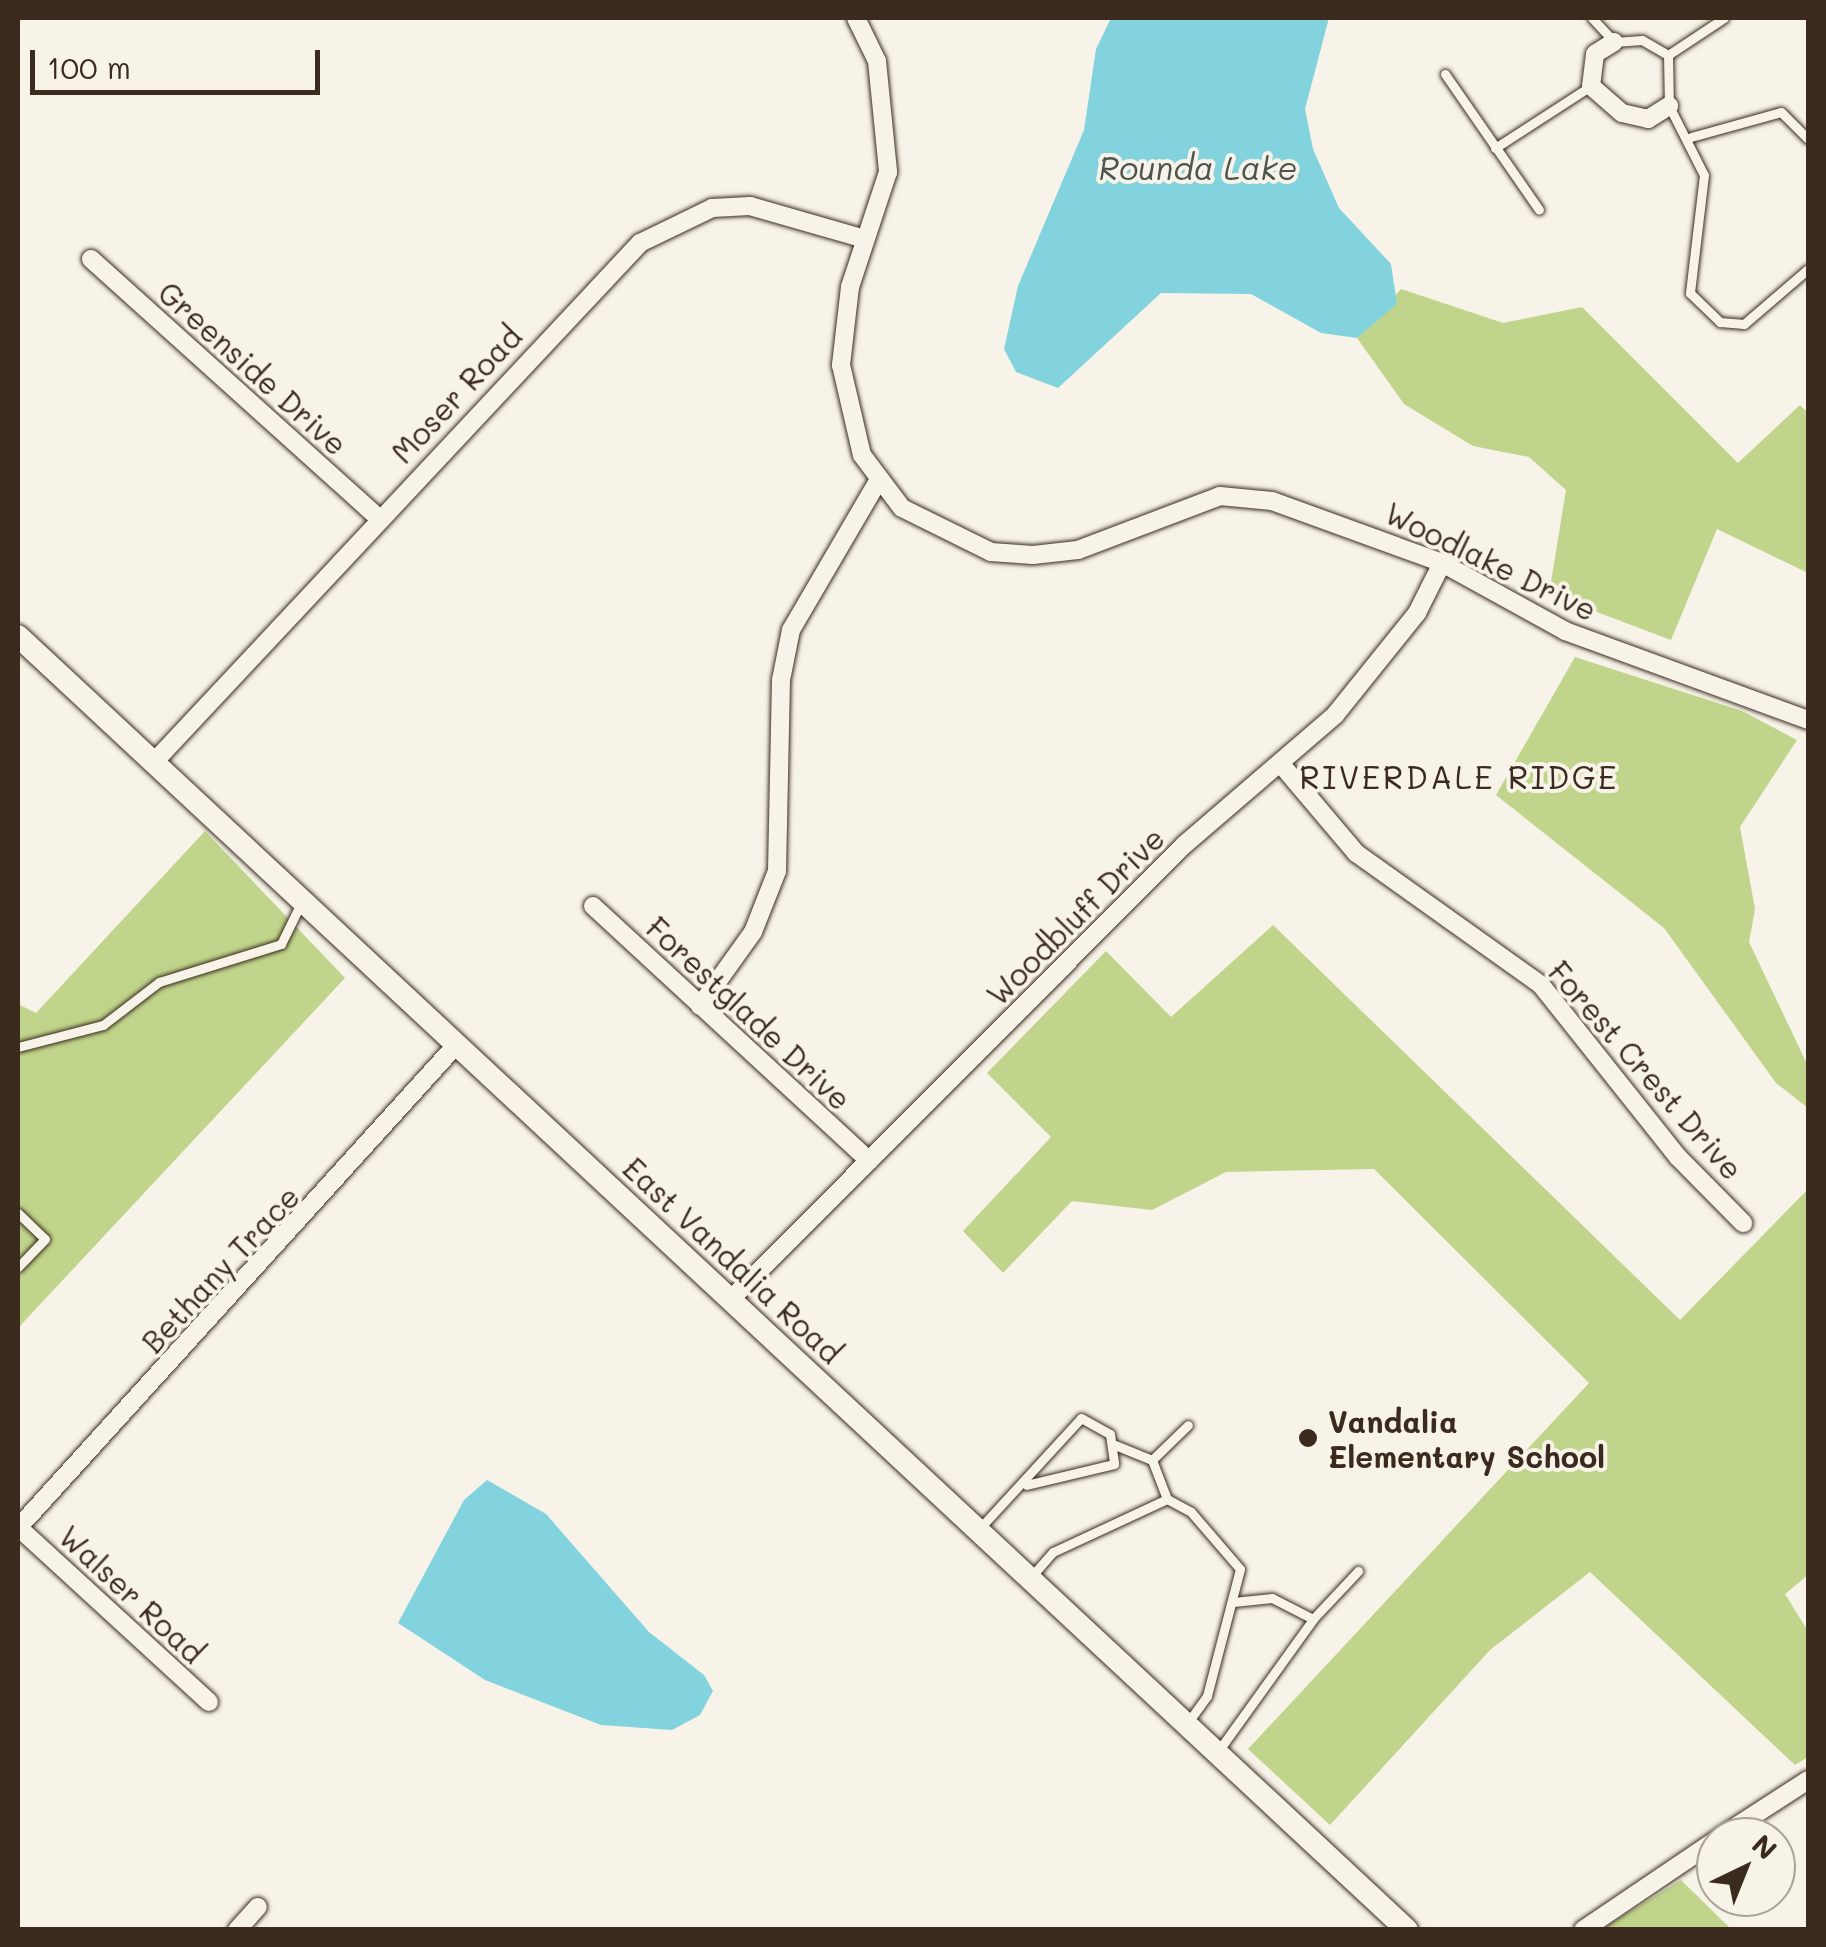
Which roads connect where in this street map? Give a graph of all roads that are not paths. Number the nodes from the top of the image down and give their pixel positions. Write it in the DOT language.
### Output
graph roads {
  1 [pos="856,18"];
  2 [pos="1592,18"];
  3 [pos="1724,18"];
  4 [pos="1614,42"];
  5 [pos="1668,55"];
  6 [pos="1445,74"];
  7 [pos="1592,86"];
  8 [pos="1668,106"];
  9 [pos="1691,137"];
  10 [pos="1808,139"];
  11 [pos="1494,148"];
  12 [pos="1538,210"];
  13 [pos="865,238"];
  14 [pos="91,259"];
  15 [pos="1808,269"];
  16 [pos="878,481"];
  17 [pos="379,518"];
  18 [pos="1442,563"];
  19 [pos="18,636"];
  20 [pos="1808,720"];
  21 [pos="155,761"];
  22 [pos="1280,763"];
  23 [pos="303,901"];
  24 [pos="593,906"];
  25 [pos="700,1006"];
  26 [pos="457,1044"];
  27 [pos="18,1047"];
  28 [pos="868,1161"];
  29 [pos="18,1212"];
  30 [pos="1744,1223"];
  31 [pos="18,1267"];
  32 [pos="730,1299"];
  33 [pos="1188,1425"];
  34 [pos="1115,1445"];
  35 [pos="1152,1460"];
  36 [pos="1026,1485"];
  37 [pos="1168,1499"];
  38 [pos="18,1528"];
  39 [pos="978,1530"];
  40 [pos="1358,1572"];
  41 [pos="1030,1578"];
  42 [pos="1233,1602"];
  43 [pos="1313,1619"];
  44 [pos="209,1702"];
  45 [pos="1186,1724"];
  46 [pos="1217,1752"];
  47 [pos="1808,1780"];
  48 [pos="1751,1817"];
  49 [pos="1696,1853"];
  50 [pos="258,1907"];
  51 [pos="237,1930"];
  52 [pos="1407,1930"];
  53 [pos="1583,1930"];
  1 -- 13 [label="street, Woodlake Drive"];
  2 -- 4 [label="lane"];
  3 -- 5 [label="lane"];
  4 -- 5 [label="lane"];
  4 -- 7 [label="street"];
  5 -- 8 [label="lane"];
  6 -- 11 [label="lane"];
  7 -- 8 [label="street"];
  7 -- 11 [label="lane"];
  8 -- 9 [label="lane"];
  9 -- 10 [label="lane"];
  9 -- 15 [label="lane"];
  11 -- 12 [label="lane"];
  13 -- 16 [label="street, Woodlake Drive"];
  13 -- 17 [label="street, Moser Road"];
  14 -- 17 [label="street, Greenside Drive"];
  16 -- 18 [label="street, Woodlake Drive"];
  16 -- 25 [label="street"];
  17 -- 21 [label="street, Moser Road"];
  18 -- 20 [label="street, Woodlake Drive"];
  18 -- 22 [label="street, Woodbluff Drive"];
  19 -- 21 [label="street, East Vandalia Road"];
  21 -- 23 [label="street, East Vandalia Road"];
  22 -- 28 [label="street, Woodbluff Drive"];
  22 -- 30 [label="street, Forest Crest Drive"];
  23 -- 26 [label="street, East Vandalia Road"];
  23 -- 27 [label="lane"];
  24 -- 25 [label="street, Forestglade Drive"];
  25 -- 28 [label="street, Forestglade Drive"];
  26 -- 32 [label="street, East Vandalia Road"];
  26 -- 38 [label="street, Bethany Trace"];
  28 -- 32 [label="street, Woodbluff Drive"];
  29 -- 31 [label="lane"];
  32 -- 39 [label="street, East Vandalia Road"];
  33 -- 35 [label="lane"];
  34 -- 35 [label="lane"];
  34 -- 36 [label="lane"];
  34 -- 36 [label="lane"];
  35 -- 37 [label="lane"];
  36 -- 39 [label="lane"];
  37 -- 41 [label="lane"];
  37 -- 42 [label="lane"];
  38 -- 44 [label="street, Walser Road"];
  39 -- 41 [label="street, East Vandalia Road"];
  40 -- 43 [label="lane"];
  41 -- 45 [label="street, East Vandalia Road"];
  42 -- 43 [label="lane"];
  42 -- 45 [label="lane"];
  43 -- 46 [label="lane"];
  45 -- 46 [label="street, East Vandalia Road"];
  46 -- 52 [label="street, East Vandalia Road"];
  47 -- 48 [label="street"];
  49 -- 53 [label="street"];
  50 -- 51 [label="street"];
}
